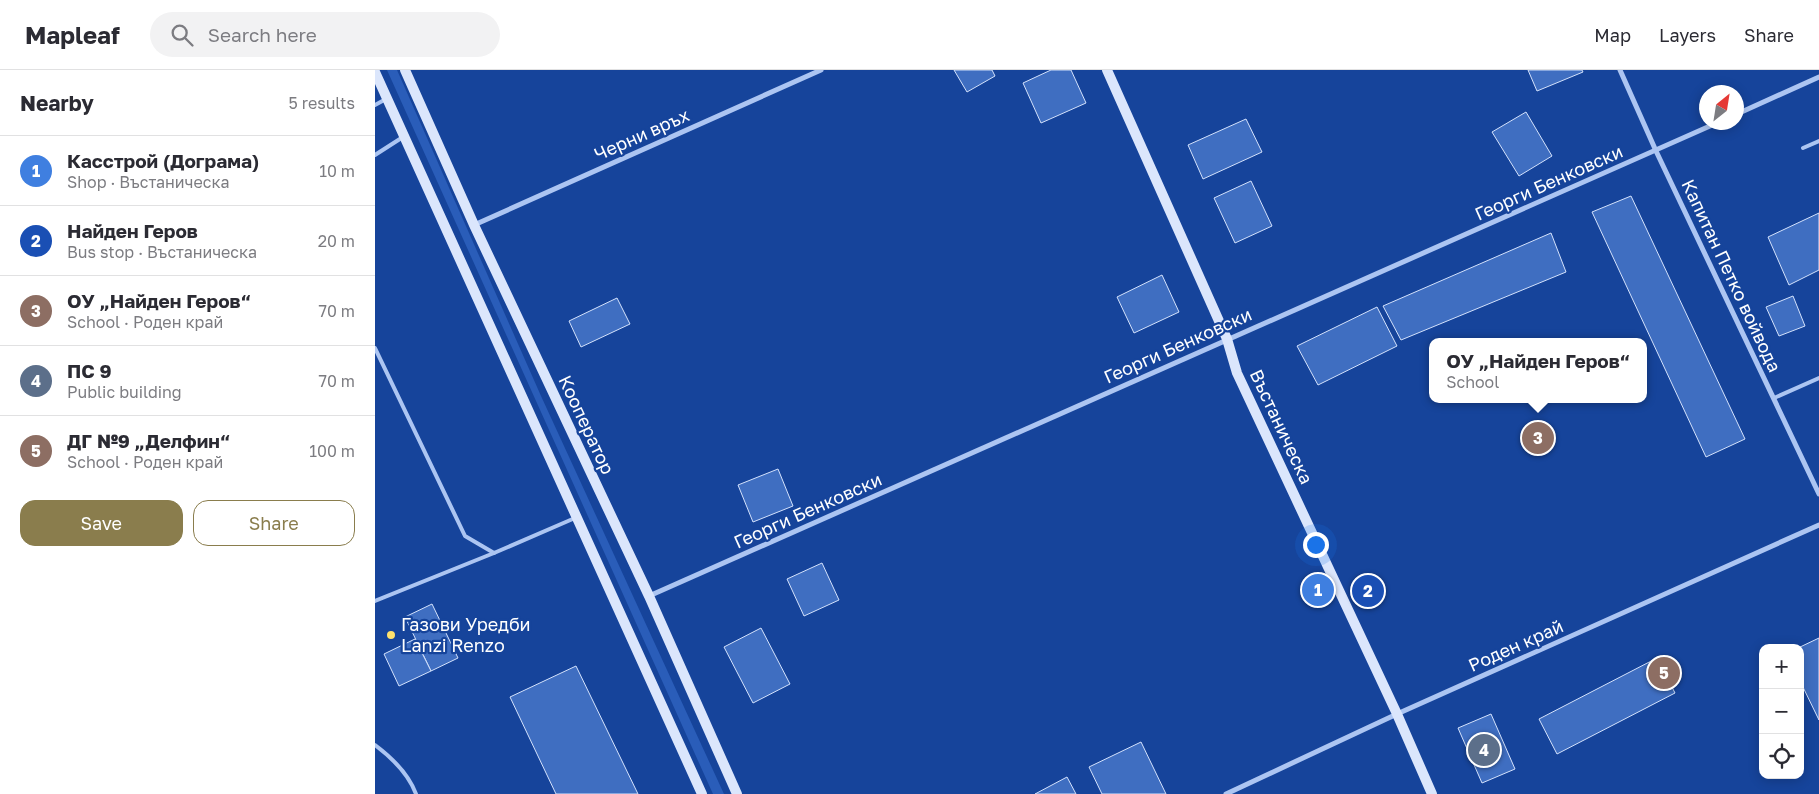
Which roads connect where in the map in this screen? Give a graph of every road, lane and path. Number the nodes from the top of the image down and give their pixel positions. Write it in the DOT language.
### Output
graph roads {
  1 [pos="405,70"];
  2 [pos="821,70"];
  3 [pos="1107,70"];
  4 [pos="1620,70"];
  5 [pos="375,72"];
  6 [pos="1819,77"];
  7 [pos="377,81"];
  8 [pos="387,98"];
  9 [pos="375,105"];
  10 [pos="1744,111"];
  11 [pos="1702,130"];
  12 [pos="405,136"];
  13 [pos="1819,141"];
  14 [pos="1803,148"];
  15 [pos="1656,151"];
  16 [pos="375,155"];
  17 [pos="474,225"];
  18 [pos="1227,339"];
  19 [pos="375,348"];
  20 [pos="1819,378"];
  21 [pos="1774,398"];
  22 [pos="1819,494"];
  23 [pos="576,517"];
  24 [pos="1819,525"];
  25 [pos="493,553"];
  26 [pos="649,596"];
  27 [pos="375,601"];
  28 [pos="1397,714"];
  29 [pos="375,745"];
  30 [pos="416,794"];
  31 [pos="702,794"];
  32 [pos="737,794"];
  33 [pos="1226,794"];
  34 [pos="1432,794"];
  1 -- 17 [label="street, Кооператор"];
  2 -- 17 [label="street, Черни връх"];
  3 -- 18 [label="street, Въстаническа"];
  4 -- 15 [label="street, Капитан Петко войвода"];
  5 -- 7 [label="street"];
  6 -- 10 [label="street"];
  7 -- 8 [label="street"];
  8 -- 9 [label="lane"];
  8 -- 12 [label="street"];
  11 -- 15 [label="street, Георги Бенковски"];
  12 -- 16 [label="lane"];
  12 -- 23 [label="street"];
  13 -- 14 [label="lane"];
  15 -- 18 [label="street, Георги Бенковски"];
  15 -- 21 [label="street, Капитан Петко войвода"];
  17 -- 26 [label="street, Кооператор"];
  18 -- 26 [label="street, Георги Бенковски"];
  18 -- 28 [label="street, Въстаническа"];
  19 -- 25 [label="lane"];
  20 -- 21 [label="lane"];
  21 -- 22 [label="street, Капитан Петко войвода"];
  23 -- 25 [label="lane"];
  23 -- 31 [label="street"];
  24 -- 28 [label="street, Роден край"];
  25 -- 27 [label="lane"];
  26 -- 32 [label="street, Кооператор"];
  28 -- 33 [label="street, Роден край"];
  28 -- 34 [label="street, Въстаническа"];
  29 -- 30 [label="lane"];
}
